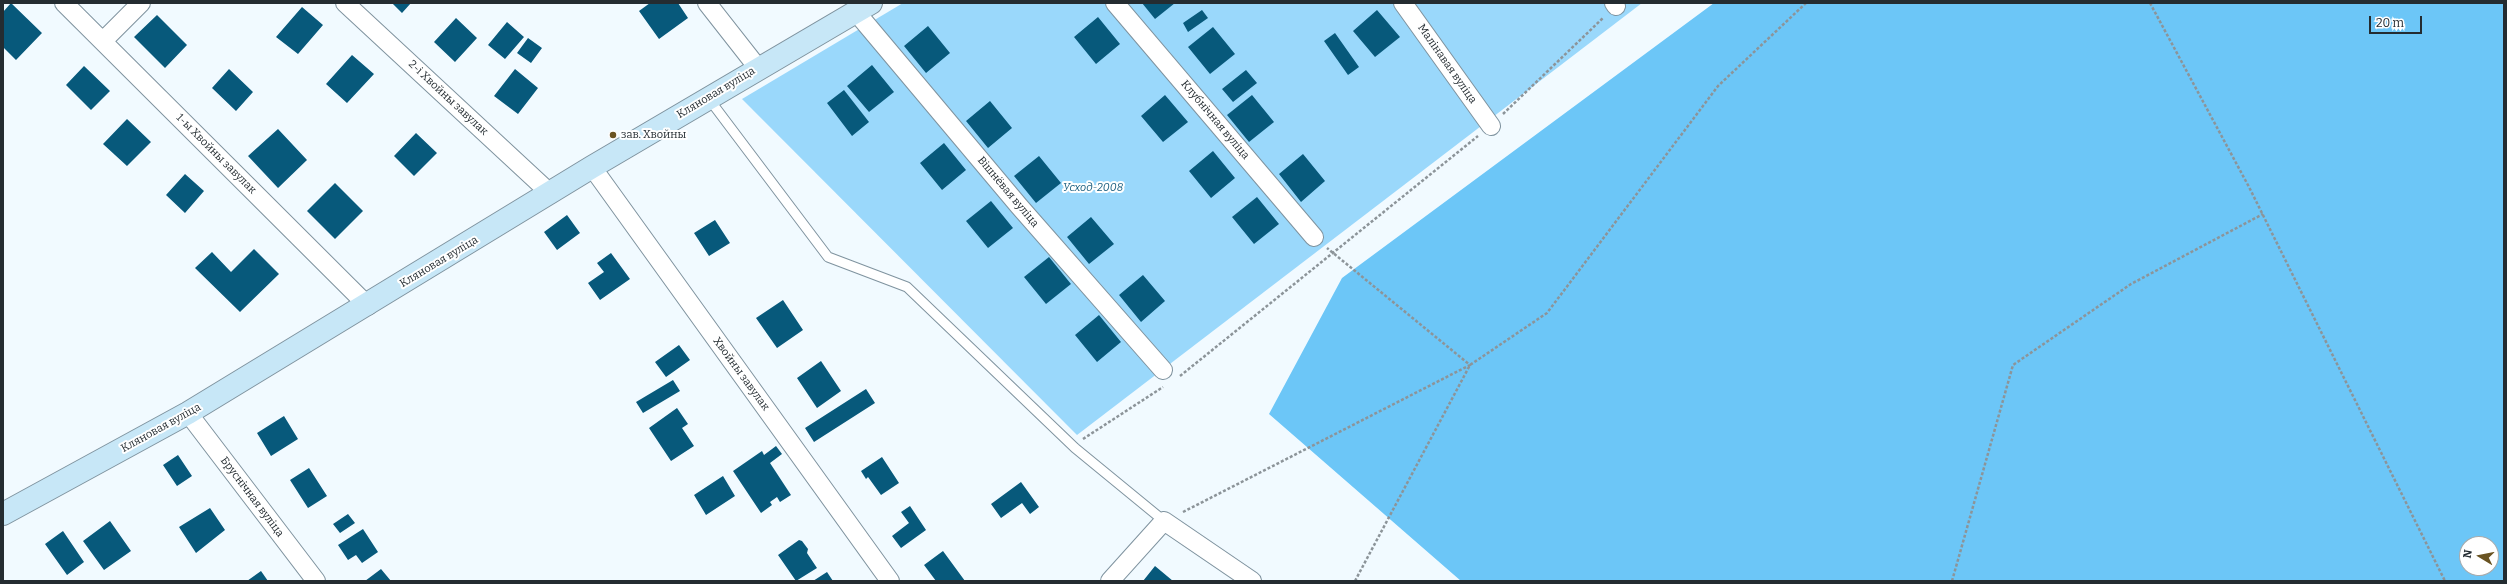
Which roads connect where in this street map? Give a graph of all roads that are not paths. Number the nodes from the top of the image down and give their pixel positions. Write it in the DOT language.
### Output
graph roads {
  1 [pos="64,3"];
  2 [pos="141,3"];
  3 [pos="345,3"];
  4 [pos="707,3"];
  5 [pos="1115,3"];
  6 [pos="1403,3"];
  7 [pos="864,7"];
  8 [pos="103,41"];
  9 [pos="758,68"];
  10 [pos="708,98"];
  11 [pos="1491,126"];
  12 [pos="592,167"];
  13 [pos="551,194"];
  14 [pos="1314,237"];
  15 [pos="368,306"];
  16 [pos="1167,376"];
  17 [pos="188,413"];
  18 [pos="3,514"];
  19 [pos="1164,521"];
  20 [pos="316,581"];
  21 [pos="890,581"];
  22 [pos="1110,581"];
  23 [pos="1252,581"];
  1 -- 8 [label="street, 1-ы Хвойны завулак"];
  2 -- 8 [label="street"];
  3 -- 13 [label="street, 2-і Хвойны завулак"];
  4 -- 9 [label="street"];
  5 -- 14 [label="street, Клубнічная вуліца"];
  6 -- 11 [label="street, Малінавая вуліца"];
  7 -- 9 [label="street, Кляновая вуліца"];
  7 -- 16 [label="street, Вішнёвая вуліца"];
  8 -- 15 [label="street, 1-ы Хвойны завулак"];
  9 -- 10 [label="street, Кляновая вуліца"];
  10 -- 12 [label="street, Кляновая вуліца"];
  10 -- 19 [label="lane"];
  12 -- 13 [label="street, Кляновая вуліца"];
  12 -- 21 [label="street, Хвойны завулак"];
  13 -- 15 [label="street, Кляновая вуліца"];
  15 -- 17 [label="street, Кляновая вуліца"];
  17 -- 18 [label="street, Кляновая вуліца"];
  17 -- 20 [label="street, Бруснічная вуліца"];
  19 -- 22 [label="street"];
  19 -- 23 [label="street"];
}
